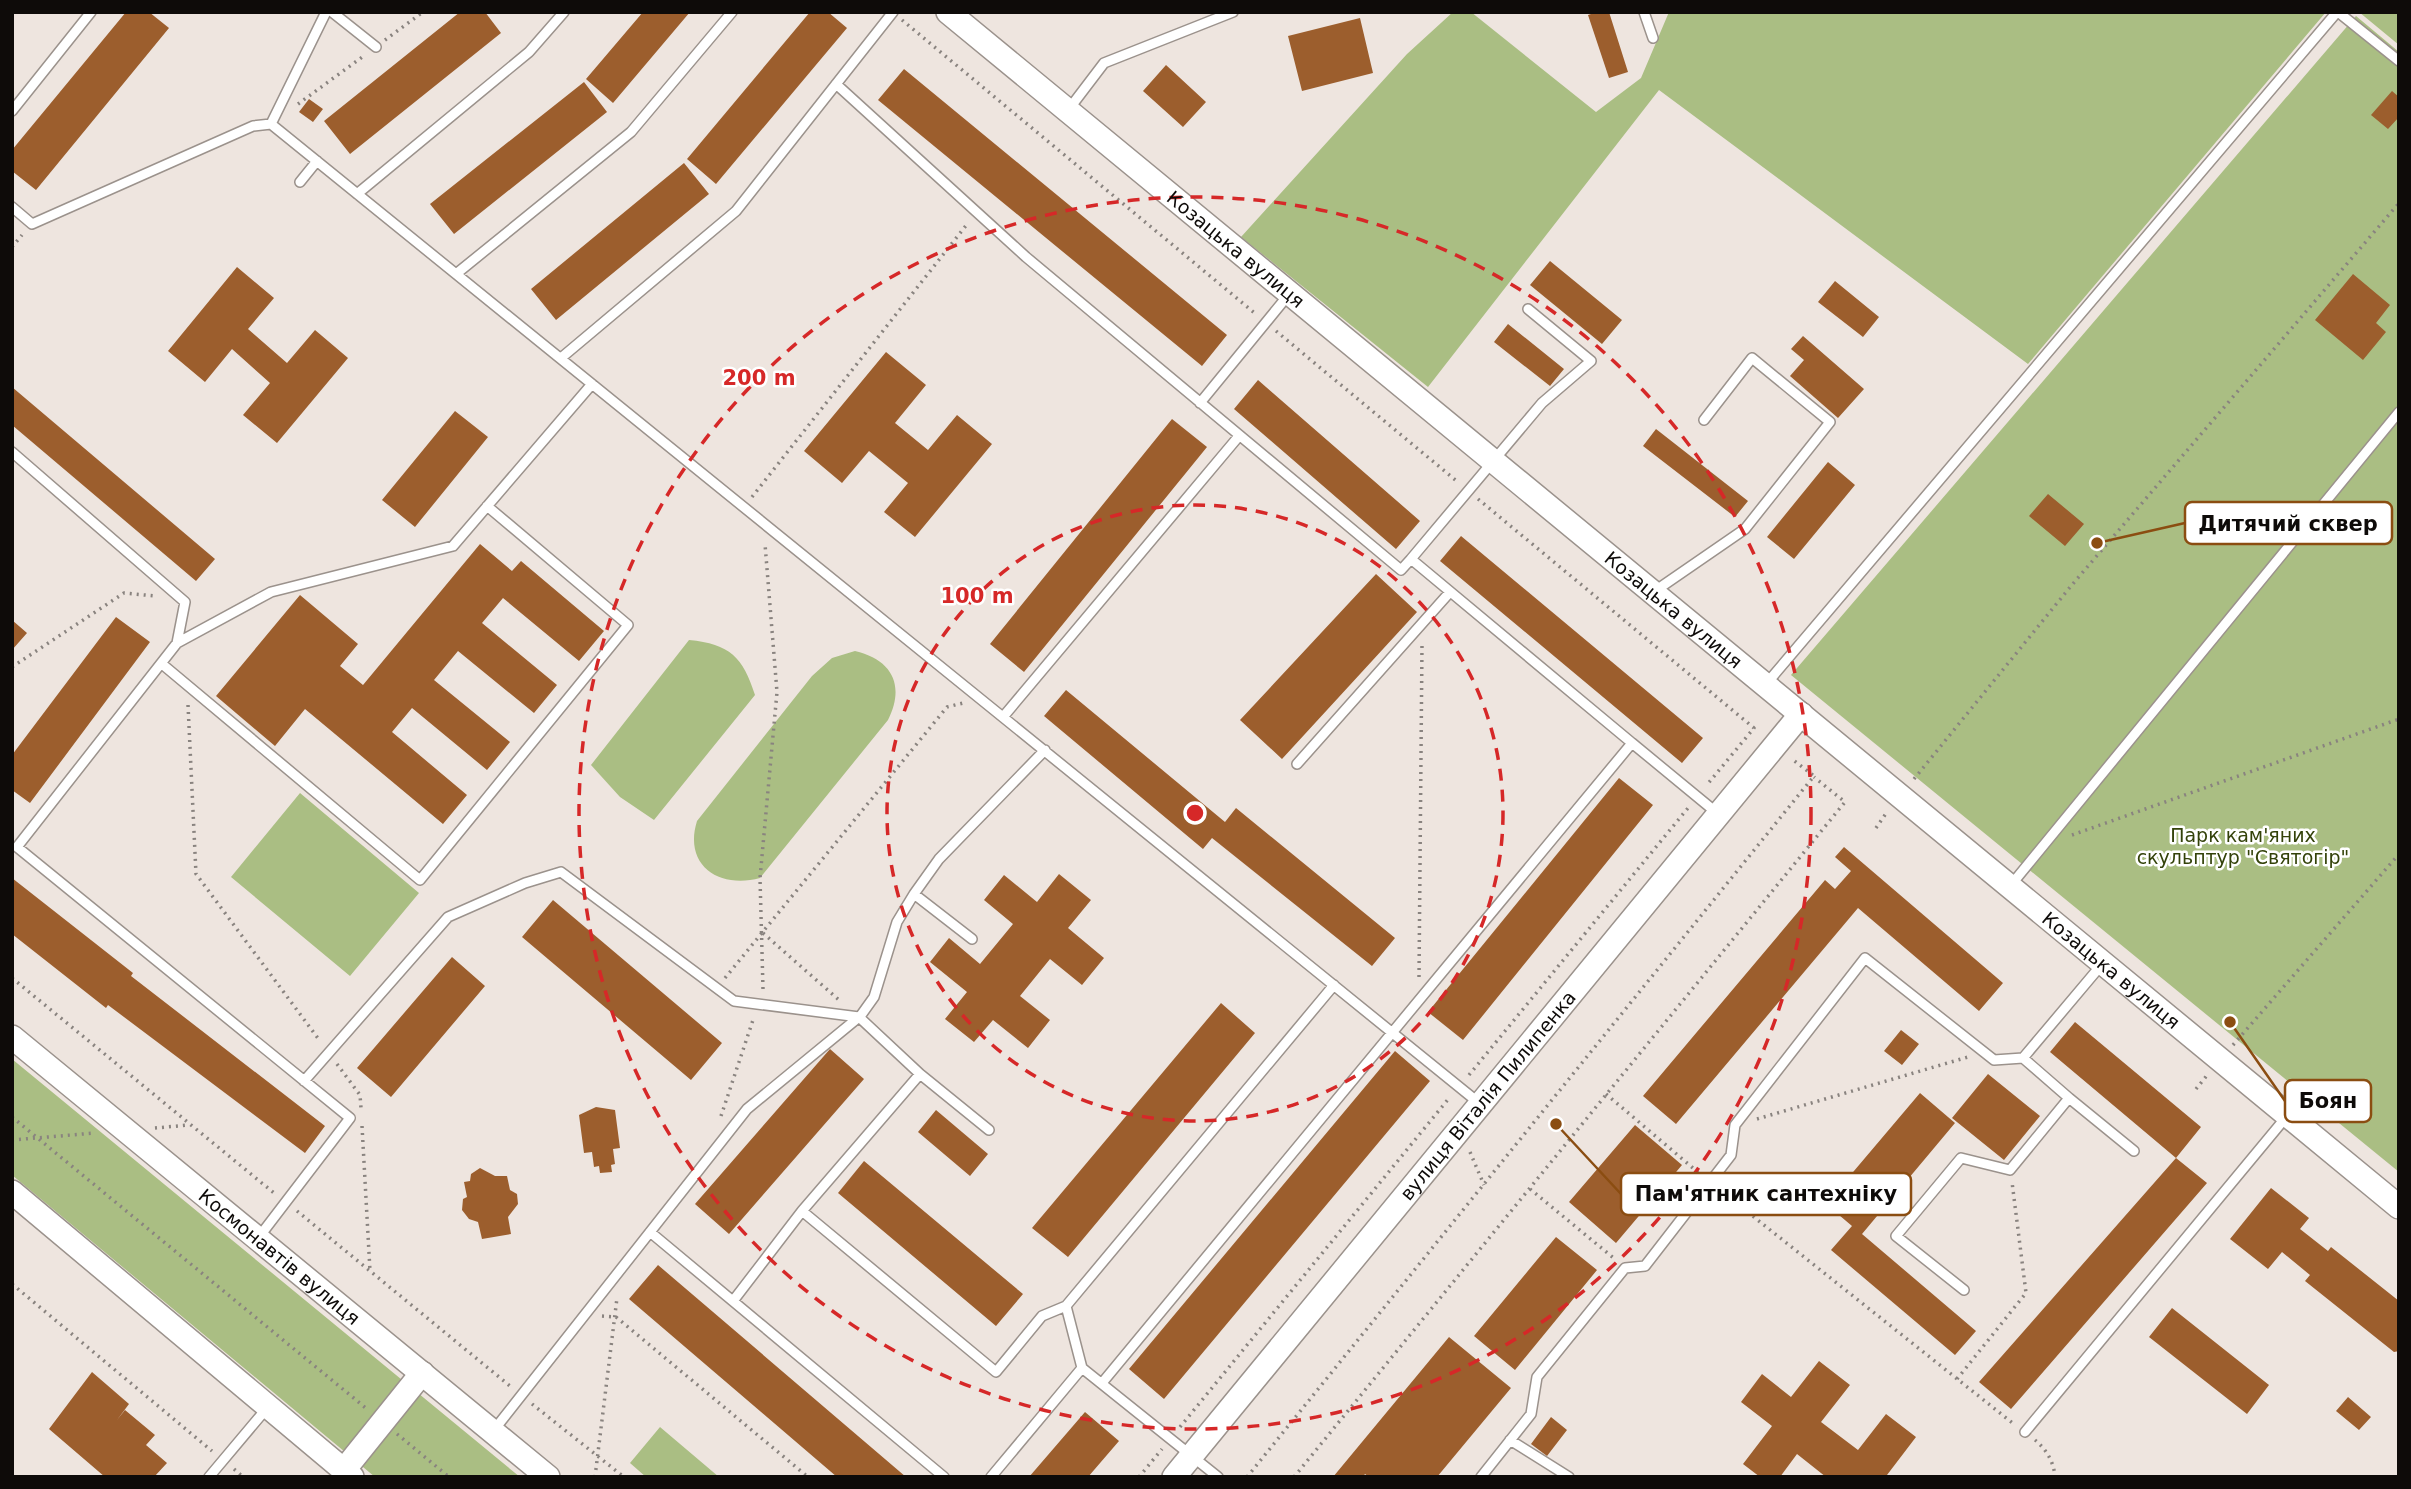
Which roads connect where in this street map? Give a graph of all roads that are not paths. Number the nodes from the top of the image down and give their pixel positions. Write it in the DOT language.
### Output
graph roads {
  1 [pos="91,12"];
  2 [pos="326,12"];
  3 [pos="332,12"];
  4 [pos="564,12"];
  5 [pos="732,12"];
  6 [pos="948,12"];
  7 [pos="1233,12"];
  8 [pos="1644,12"];
  9 [pos="2337,12"];
  10 [pos="893,13"];
  11 [pos="1653,38"];
  12 [pos="376,47"];
  13 [pos="2399,61"];
  14 [pos="836,84"];
  15 [pos="12,111"];
  16 [pos="1068,111"];
  17 [pos="271,124"];
  18 [pos="317,161"];
  19 [pos="300,182"];
  20 [pos="357,194"];
  21 [pos="12,207"];
  22 [pos="456,274"];
  23 [pos="1290,293"];
  24 [pos="1528,309"];
  25 [pos="561,358"];
  26 [pos="592,384"];
  27 [pos="1200,403"];
  28 [pos="2399,412"];
  29 [pos="1704,419"];
  30 [pos="1239,436"];
  31 [pos="12,452"];
  32 [pos="1493,458"];
  33 [pos="487,506"];
  34 [pos="1411,559"];
  35 [pos="1450,592"];
  36 [pos="1654,592"];
  37 [pos="177,643"];
  38 [pos="162,664"];
  39 [pos="1765,685"];
  40 [pos="1801,714"];
  41 [pos="1003,717"];
  42 [pos="1632,743"];
  43 [pos="1045,750"];
  44 [pos="1297,764"];
  45 [pos="1718,814"];
  46 [pos="15,845"];
  47 [pos="2010,886"];
  48 [pos="914,894"];
  49 [pos="972,939"];
  50 [pos="2103,963"];
  51 [pos="1334,985"];
  52 [pos="859,1017"];
  53 [pos="1393,1033"];
  54 [pos="12,1037"];
  55 [pos="2023,1058"];
  56 [pos="920,1074"];
  57 [pos="304,1081"];
  58 [pos="2069,1098"];
  59 [pos="1481,1104"];
  60 [pos="2287,1115"];
  61 [pos="989,1130"];
  62 [pos="2134,1151"];
  63 [pos="12,1192"];
  64 [pos="2399,1207"];
  65 [pos="802,1211"];
  66 [pos="650,1232"];
  67 [pos="258,1238"];
  68 [pos="1964,1290"];
  69 [pos="733,1301"];
  70 [pos="1066,1306"];
  71 [pos="1082,1368"];
  72 [pos="422,1373"];
  73 [pos="1102,1383"];
  74 [pos="268,1406"];
  75 [pos="493,1432"];
  76 [pos="2025,1432"];
  77 [pos="1510,1440"];
  78 [pos="1192,1455"];
  79 [pos="348,1474"];
  80 [pos="209,1477"];
  81 [pos="548,1477"];
  82 [pos="944,1477"];
  83 [pos="991,1477"];
  84 [pos="1174,1477"];
  85 [pos="1218,1477"];
  86 [pos="1480,1477"];
  87 [pos="1569,1477"];
  1 -- 15 [label="lane"];
  2 -- 17 [label="lane"];
  3 -- 12 [label="lane"];
  4 -- 20 [label="lane"];
  5 -- 22 [label="lane"];
  6 -- 16 [label="street, Козацька вулиця"];
  7 -- 16 [label="lane"];
  8 -- 11 [label="lane"];
  9 -- 13 [label="lane"];
  9 -- 39 [label="lane"];
  10 -- 14 [label="lane"];
  14 -- 25 [label="lane"];
  14 -- 27 [label="lane"];
  16 -- 23 [label="street, Козацька вулиця"];
  17 -- 18 [label="lane"];
  17 -- 21 [label="lane"];
  18 -- 19 [label="lane"];
  18 -- 20 [label="lane"];
  20 -- 22 [label="lane"];
  22 -- 25 [label="lane"];
  23 -- 27 [label="lane"];
  23 -- 32 [label="street, Козацька вулиця"];
  24 -- 32 [label="lane"];
  25 -- 26 [label="lane"];
  26 -- 33 [label="lane"];
  26 -- 41 [label="lane"];
  27 -- 30 [label="lane"];
  28 -- 47 [label="lane"];
  29 -- 36 [label="lane"];
  30 -- 34 [label="lane"];
  30 -- 41 [label="lane"];
  31 -- 37 [label="lane"];
  32 -- 34 [label="lane"];
  32 -- 36 [label="street, Козацька вулиця"];
  33 -- 37 [label="lane"];
  33 -- 38 [label="lane"];
  34 -- 35 [label="lane"];
  35 -- 42 [label="lane"];
  35 -- 44 [label="lane"];
  36 -- 39 [label="street, Козацька вулиця"];
  37 -- 38 [label="lane"];
  38 -- 46 [label="lane"];
  39 -- 40 [label="street, Козацька вулиця"];
  40 -- 45 [label="street, вулиця Віталія Пилипенка"];
  40 -- 47 [label="street, Козацька вулиця"];
  41 -- 43 [label="lane"];
  42 -- 45 [label="lane"];
  42 -- 53 [label="lane"];
  43 -- 48 [label="lane"];
  43 -- 51 [label="lane"];
  45 -- 59 [label="street, вулиця Віталія Пилипенка"];
  46 -- 57 [label="lane"];
  47 -- 50 [label="street, Козацька вулиця"];
  48 -- 49 [label="lane"];
  48 -- 52 [label="lane"];
  50 -- 55 [label="lane"];
  50 -- 60 [label="street, Козацька вулиця"];
  51 -- 53 [label="lane"];
  51 -- 70 [label="lane"];
  52 -- 56 [label="lane"];
  52 -- 57 [label="lane"];
  52 -- 66 [label="lane"];
  53 -- 59 [label="lane"];
  53 -- 73 [label="lane"];
  54 -- 67 [label="street, Космонавтів вулиця"];
  55 -- 58 [label="lane"];
  55 -- 77 [label="lane"];
  56 -- 61 [label="lane"];
  56 -- 65 [label="lane"];
  57 -- 67 [label="lane"];
  58 -- 62 [label="lane"];
  58 -- 68 [label="lane"];
  59 -- 78 [label="street, вулиця Віталія Пилипенка"];
  60 -- 64 [label="street, Козацька вулиця"];
  60 -- 76 [label="lane"];
  63 -- 74 [label="street"];
  65 -- 69 [label="lane"];
  65 -- 70 [label="lane"];
  66 -- 69 [label="lane"];
  66 -- 75 [label="lane"];
  67 -- 72 [label="street, Космонавтів вулиця"];
  69 -- 82 [label="lane"];
  70 -- 71 [label="lane"];
  71 -- 73 [label="lane"];
  71 -- 83 [label="lane"];
  72 -- 75 [label="street, Космонавтів вулиця"];
  72 -- 79 [label="street"];
  73 -- 78 [label="lane"];
  74 -- 79 [label="street"];
  74 -- 80 [label="lane"];
  75 -- 81 [label="street, Космонавтів вулиця"];
  77 -- 86 [label="lane"];
  77 -- 87 [label="lane"];
  78 -- 84 [label="street, вулиця Віталія Пилипенка"];
  78 -- 85 [label="lane"];
}
